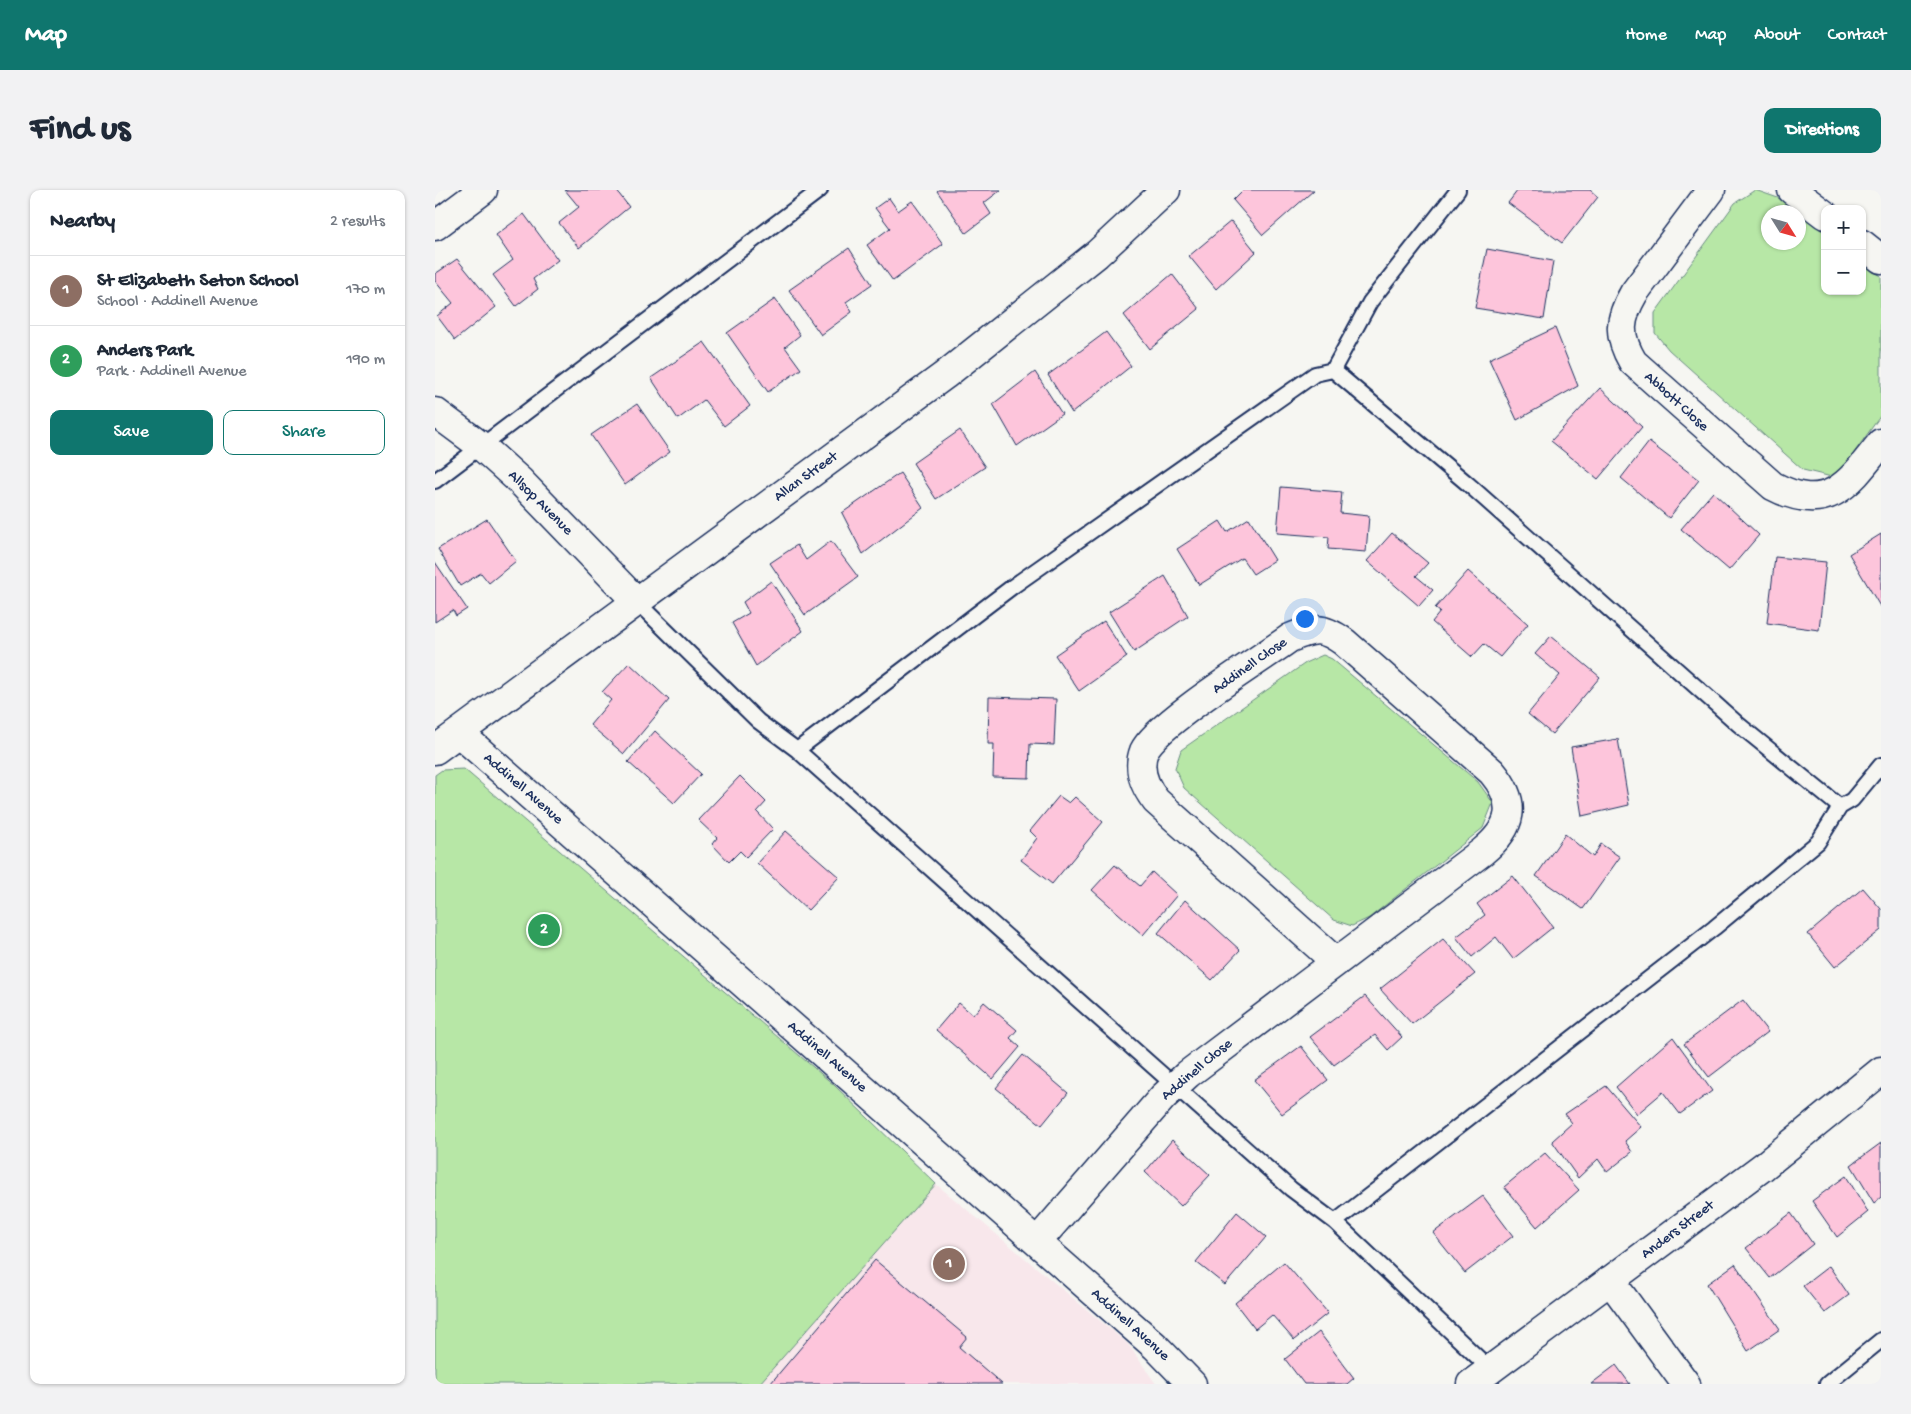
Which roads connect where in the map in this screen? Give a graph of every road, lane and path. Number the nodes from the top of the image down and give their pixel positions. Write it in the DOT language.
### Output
graph roads {
  1 [pos="483,190"];
  2 [pos="820,190"];
  3 [pos="1166,190"];
  4 [pos="1458,190"];
  5 [pos="1711,190"];
  6 [pos="1792,190"];
  7 [pos="1821,212"];
  8 [pos="435,226"];
  9 [pos="1866,247"];
  10 [pos="1881,259"];
  11 [pos="1333,370"];
  12 [pos="435,412"];
  13 [pos="1881,443"];
  14 [pos="481,446"];
  15 [pos="435,481"];
  16 [pos="637,602"];
  17 [pos="459,733"];
  18 [pos="435,750"];
  19 [pos="797,750"];
  20 [pos="1881,766"];
  21 [pos="1840,807"];
  22 [pos="1336,962"];
  23 [pos="1881,1071"];
  24 [pos="1175,1085"];
  25 [pos="1335,1222"];
  26 [pos="1037,1242"];
  27 [pos="1610,1280"];
  28 [pos="1881,1340"];
  29 [pos="1481,1377"];
  30 [pos="1192,1384"];
  31 [pos="1686,1384"];
  32 [pos="1827,1384"];
  1 -- 8 [label="street"];
  2 -- 14 [label="lane"];
  3 -- 16 [label="street, Allan Street"];
  4 -- 11 [label="lane"];
  5 -- 13 [label="street, Abbott Close"];
  6 -- 7 [label="street"];
  9 -- 10 [label="street"];
  11 -- 19 [label="lane"];
  11 -- 21 [label="lane"];
  12 -- 14 [label="street, Allsop Avenue"];
  14 -- 15 [label="lane"];
  14 -- 16 [label="street, Allsop Avenue"];
  16 -- 17 [label="street, Allan Street"];
  16 -- 19 [label="lane"];
  17 -- 18 [label="street, Allan Street"];
  17 -- 26 [label="street, Addinell Avenue"];
  19 -- 24 [label="lane"];
  20 -- 21 [label="lane"];
  21 -- 25 [label="lane"];
  22 -- 22 [label="street, Addinell Close"];
  22 -- 24 [label="street, Addinell Close"];
  23 -- 27 [label="street, Anders Street"];
  24 -- 25 [label="lane"];
  24 -- 26 [label="street, Addinell Close"];
  25 -- 29 [label="lane"];
  26 -- 30 [label="street, Addinell Avenue"];
  27 -- 29 [label="street, Anders Street"];
  27 -- 31 [label="street"];
  28 -- 32 [label="lane"];
}
